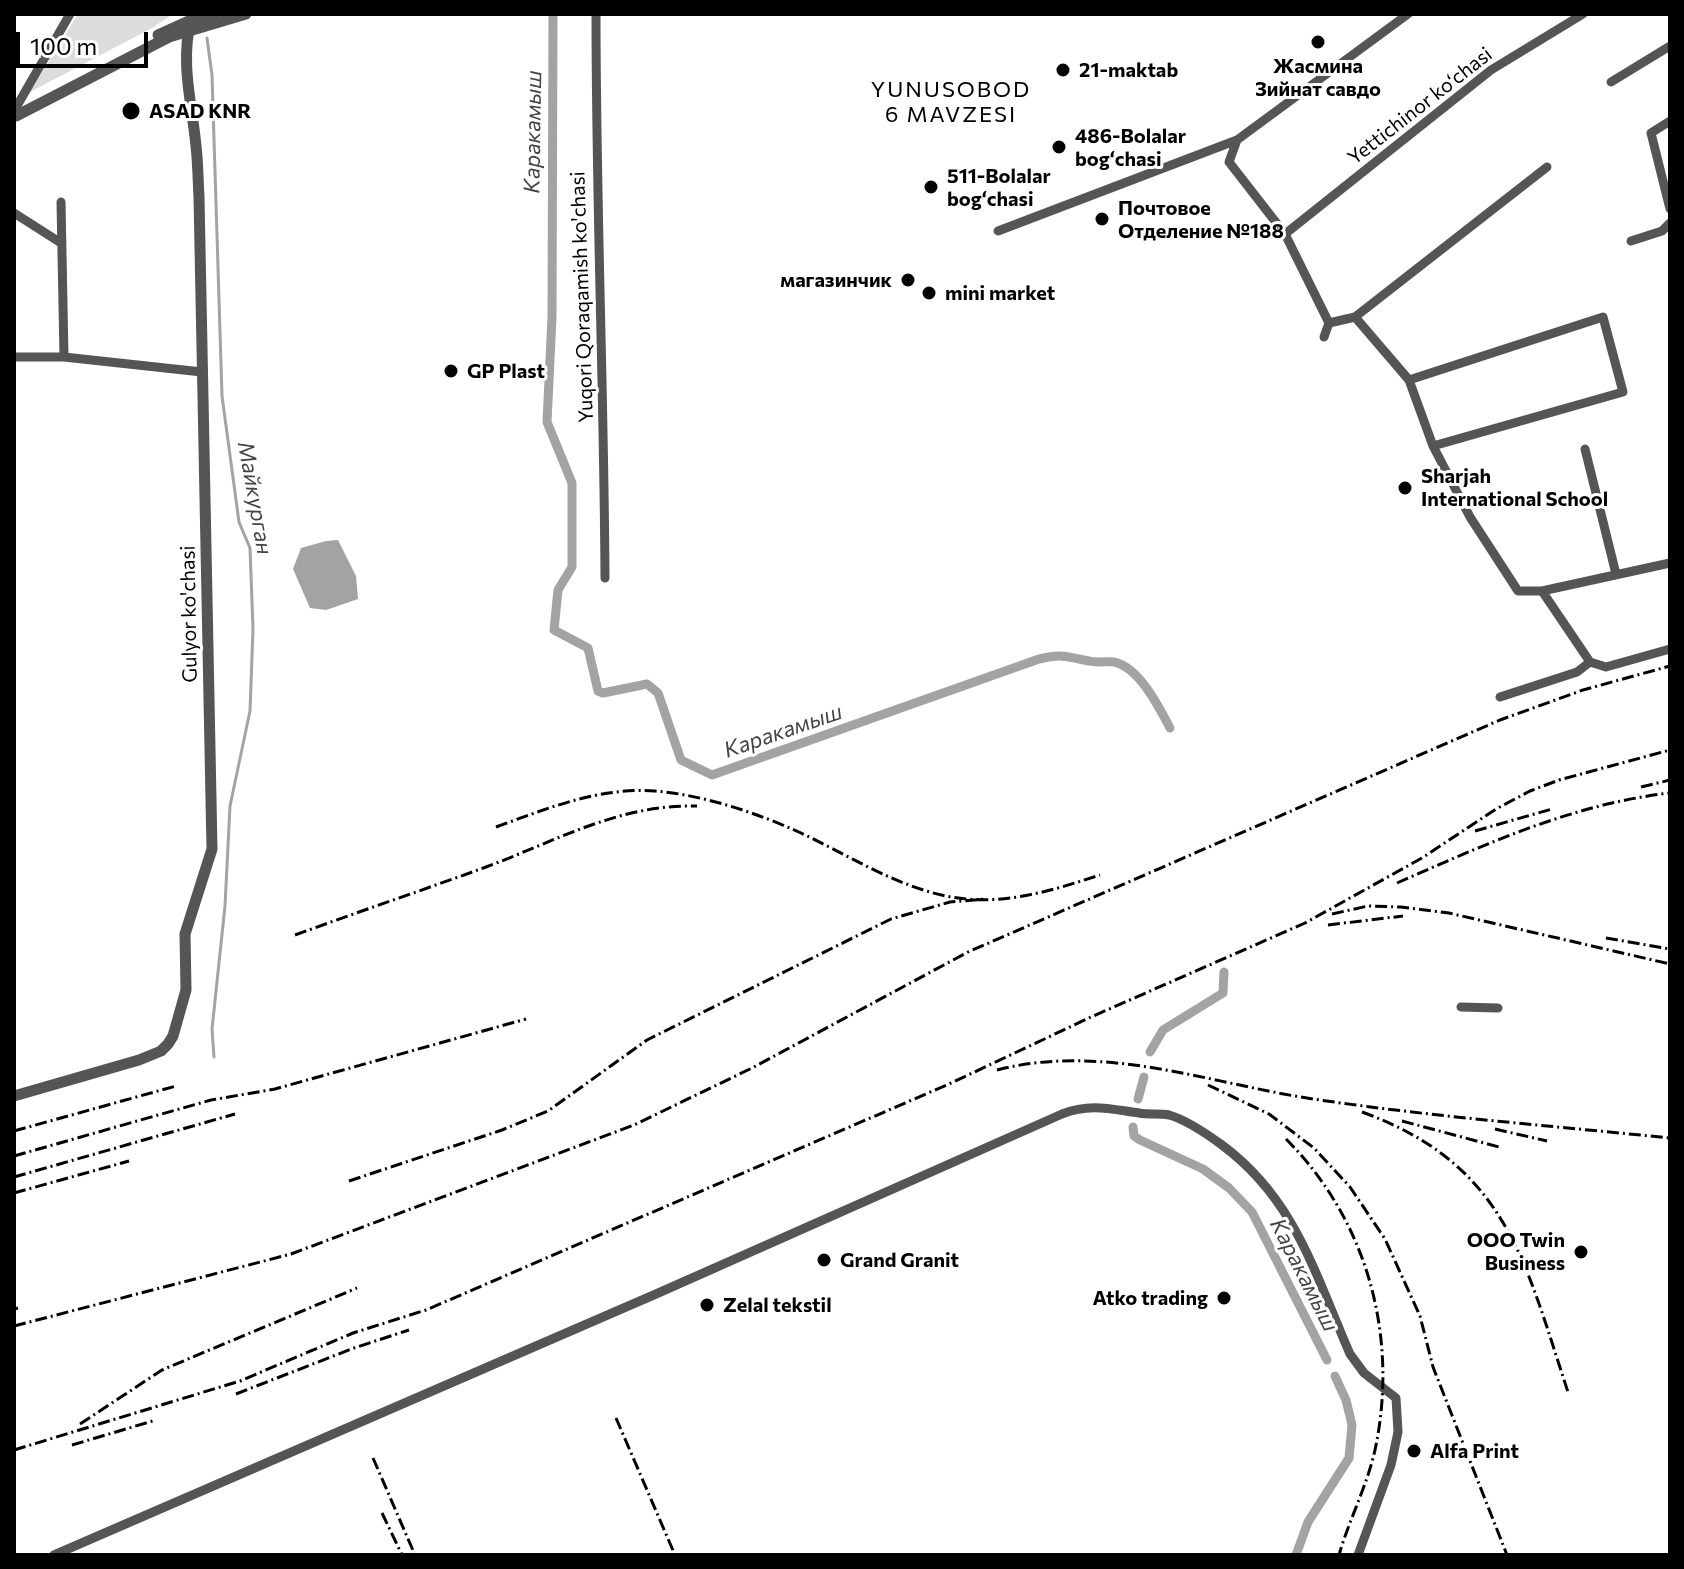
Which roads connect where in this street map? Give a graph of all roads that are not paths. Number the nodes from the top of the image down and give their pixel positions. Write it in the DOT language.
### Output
graph roads {
  1 [pos="70,14"];
  2 [pos="214,14"];
  3 [pos="246,14"];
  4 [pos="596,14"];
  5 [pos="1408,14"];
  6 [pos="1583,14"];
  7 [pos="191,21"];
  8 [pos="1670,46"];
  9 [pos="1611,82"];
  10 [pos="15,115"];
  11 [pos="1670,121"];
  12 [pos="1237,140"];
  13 [pos="1547,167"];
  14 [pos="61,202"];
  15 [pos="1670,209"];
  16 [pos="14,213"];
  17 [pos="1670,223"];
  18 [pos="998,231"];
  19 [pos="1285,234"];
  20 [pos="1631,241"];
  21 [pos="61,243"];
  22 [pos="1355,317"];
  23 [pos="1329,323"];
  24 [pos="1324,337"];
  25 [pos="14,357"];
  26 [pos="64,357"];
  27 [pos="202,372"];
  28 [pos="1409,380"];
  29 [pos="1433,446"];
  30 [pos="1585,449"];
  31 [pos="1670,563"];
  32 [pos="1616,574"];
  33 [pos="605,578"];
  34 [pos="1542,591"];
  35 [pos="1670,649"];
  36 [pos="1590,662"];
  37 [pos="1500,697"];
  38 [pos="1461,1007"];
  39 [pos="1498,1008"];
  40 [pos="14,1096"];
  41 [pos="54,1555"];
  42 [pos="1358,1555"];
  1 -- 10 [label="street"];
  2 -- 7 [label="street"];
  3 -- 7 [label="street"];
  4 -- 33 [label="street, Yuqori Qoraqamish ko'chasi"];
  5 -- 12 [label="street"];
  6 -- 19 [label="street, Yettichinor ko‘chasi"];
  7 -- 10 [label="street"];
  7 -- 27 [label="street, Gulyor ko'chasi"];
  8 -- 9 [label="street"];
  11 -- 15 [label="street"];
  12 -- 18 [label="street"];
  12 -- 19 [label="street"];
  13 -- 22 [label="street"];
  14 -- 21 [label="street"];
  16 -- 21 [label="street"];
  17 -- 20 [label="street"];
  19 -- 23 [label="street"];
  21 -- 26 [label="street"];
  22 -- 23 [label="street"];
  22 -- 28 [label="street"];
  23 -- 24 [label="street"];
  25 -- 26 [label="street"];
  26 -- 27 [label="street"];
  27 -- 40 [label="street, Gulyor ko'chasi"];
  28 -- 29 [label="street"];
  28 -- 29 [label="street"];
  29 -- 34 [label="street"];
  30 -- 32 [label="street"];
  31 -- 32 [label="street"];
  32 -- 34 [label="street"];
  34 -- 36 [label="street"];
  35 -- 36 [label="street"];
  36 -- 37 [label="street"];
  38 -- 39 [label="street"];
  41 -- 42 [label="street"];
}
